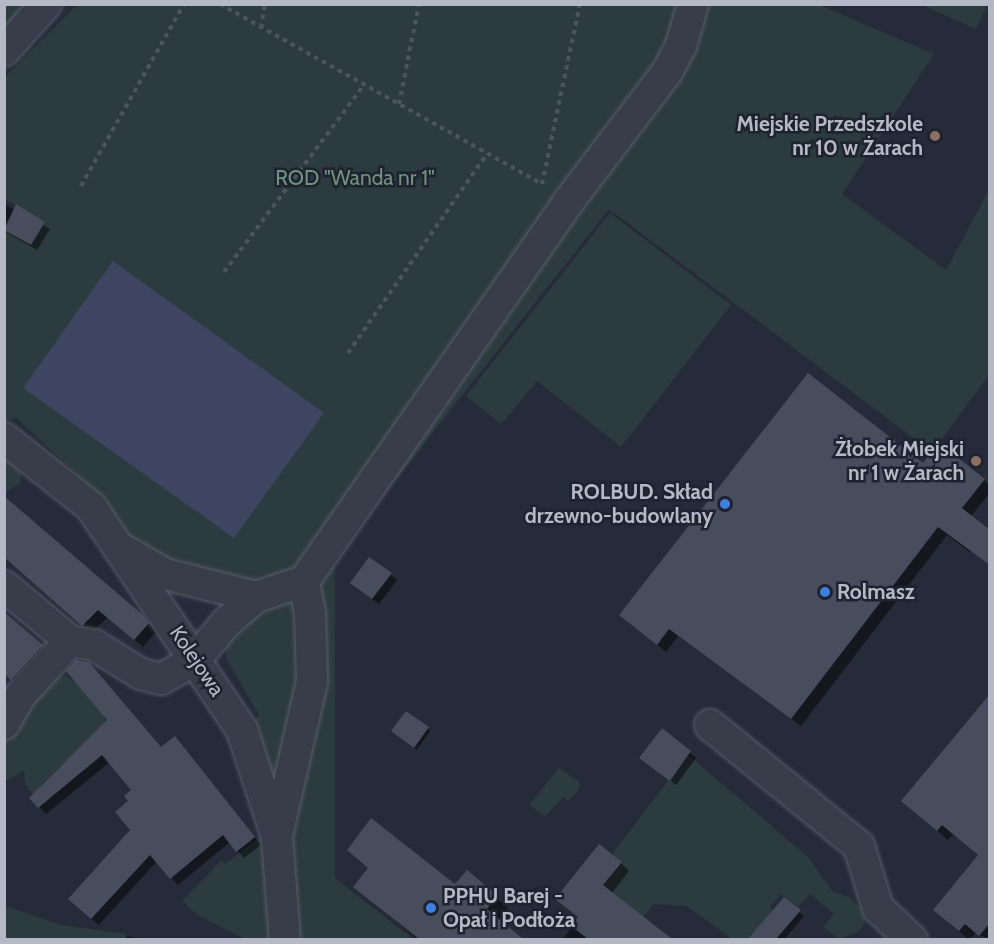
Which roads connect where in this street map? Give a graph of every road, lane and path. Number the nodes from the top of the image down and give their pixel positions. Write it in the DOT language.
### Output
graph roads {
  1 [pos="46,4"];
  2 [pos="183,4"];
  3 [pos="220,4"];
  4 [pos="265,4"];
  5 [pos="419,4"];
  6 [pos="580,4"];
  7 [pos="693,4"];
  8 [pos="261,28"];
  9 [pos="4,51"];
  10 [pos="364,85"];
  11 [pos="399,104"];
  12 [pos="488,154"];
  13 [pos="81,186"];
  14 [pos="224,272"];
  15 [pos="348,353"];
  16 [pos="4,438"];
  17 [pos="120,548"];
  18 [pos="304,581"];
  19 [pos="4,586"];
  20 [pos="256,597"];
  21 [pos="70,641"];
  22 [pos="195,660"];
  23 [pos="7,713"];
  24 [pos="710,725"];
  25 [pos="277,837"];
  26 [pos="285,939"];
  27 [pos="912,939"];
  1 -- 9 [label="street"];
  2 -- 13 [label="path"];
  3 -- 8 [label="path"];
  4 -- 8 [label="path"];
  5 -- 11 [label="path"];
  6 -- 12 [label="path"];
  7 -- 18 [label="street"];
  8 -- 10 [label="path"];
  10 -- 11 [label="path"];
  10 -- 14 [label="path"];
  11 -- 12 [label="path"];
  12 -- 15 [label="path"];
  16 -- 17 [label="street, Kolejowa"];
  17 -- 20 [label="street"];
  17 -- 22 [label="street, Kolejowa"];
  18 -- 20 [label="street"];
  18 -- 25 [label="street"];
  19 -- 21 [label="street"];
  20 -- 22 [label="street"];
  21 -- 22 [label="street"];
  21 -- 23 [label="street"];
  22 -- 25 [label="street, Kolejowa"];
  24 -- 27 [label="street"];
  25 -- 26 [label="street, Kolejowa"];
}
